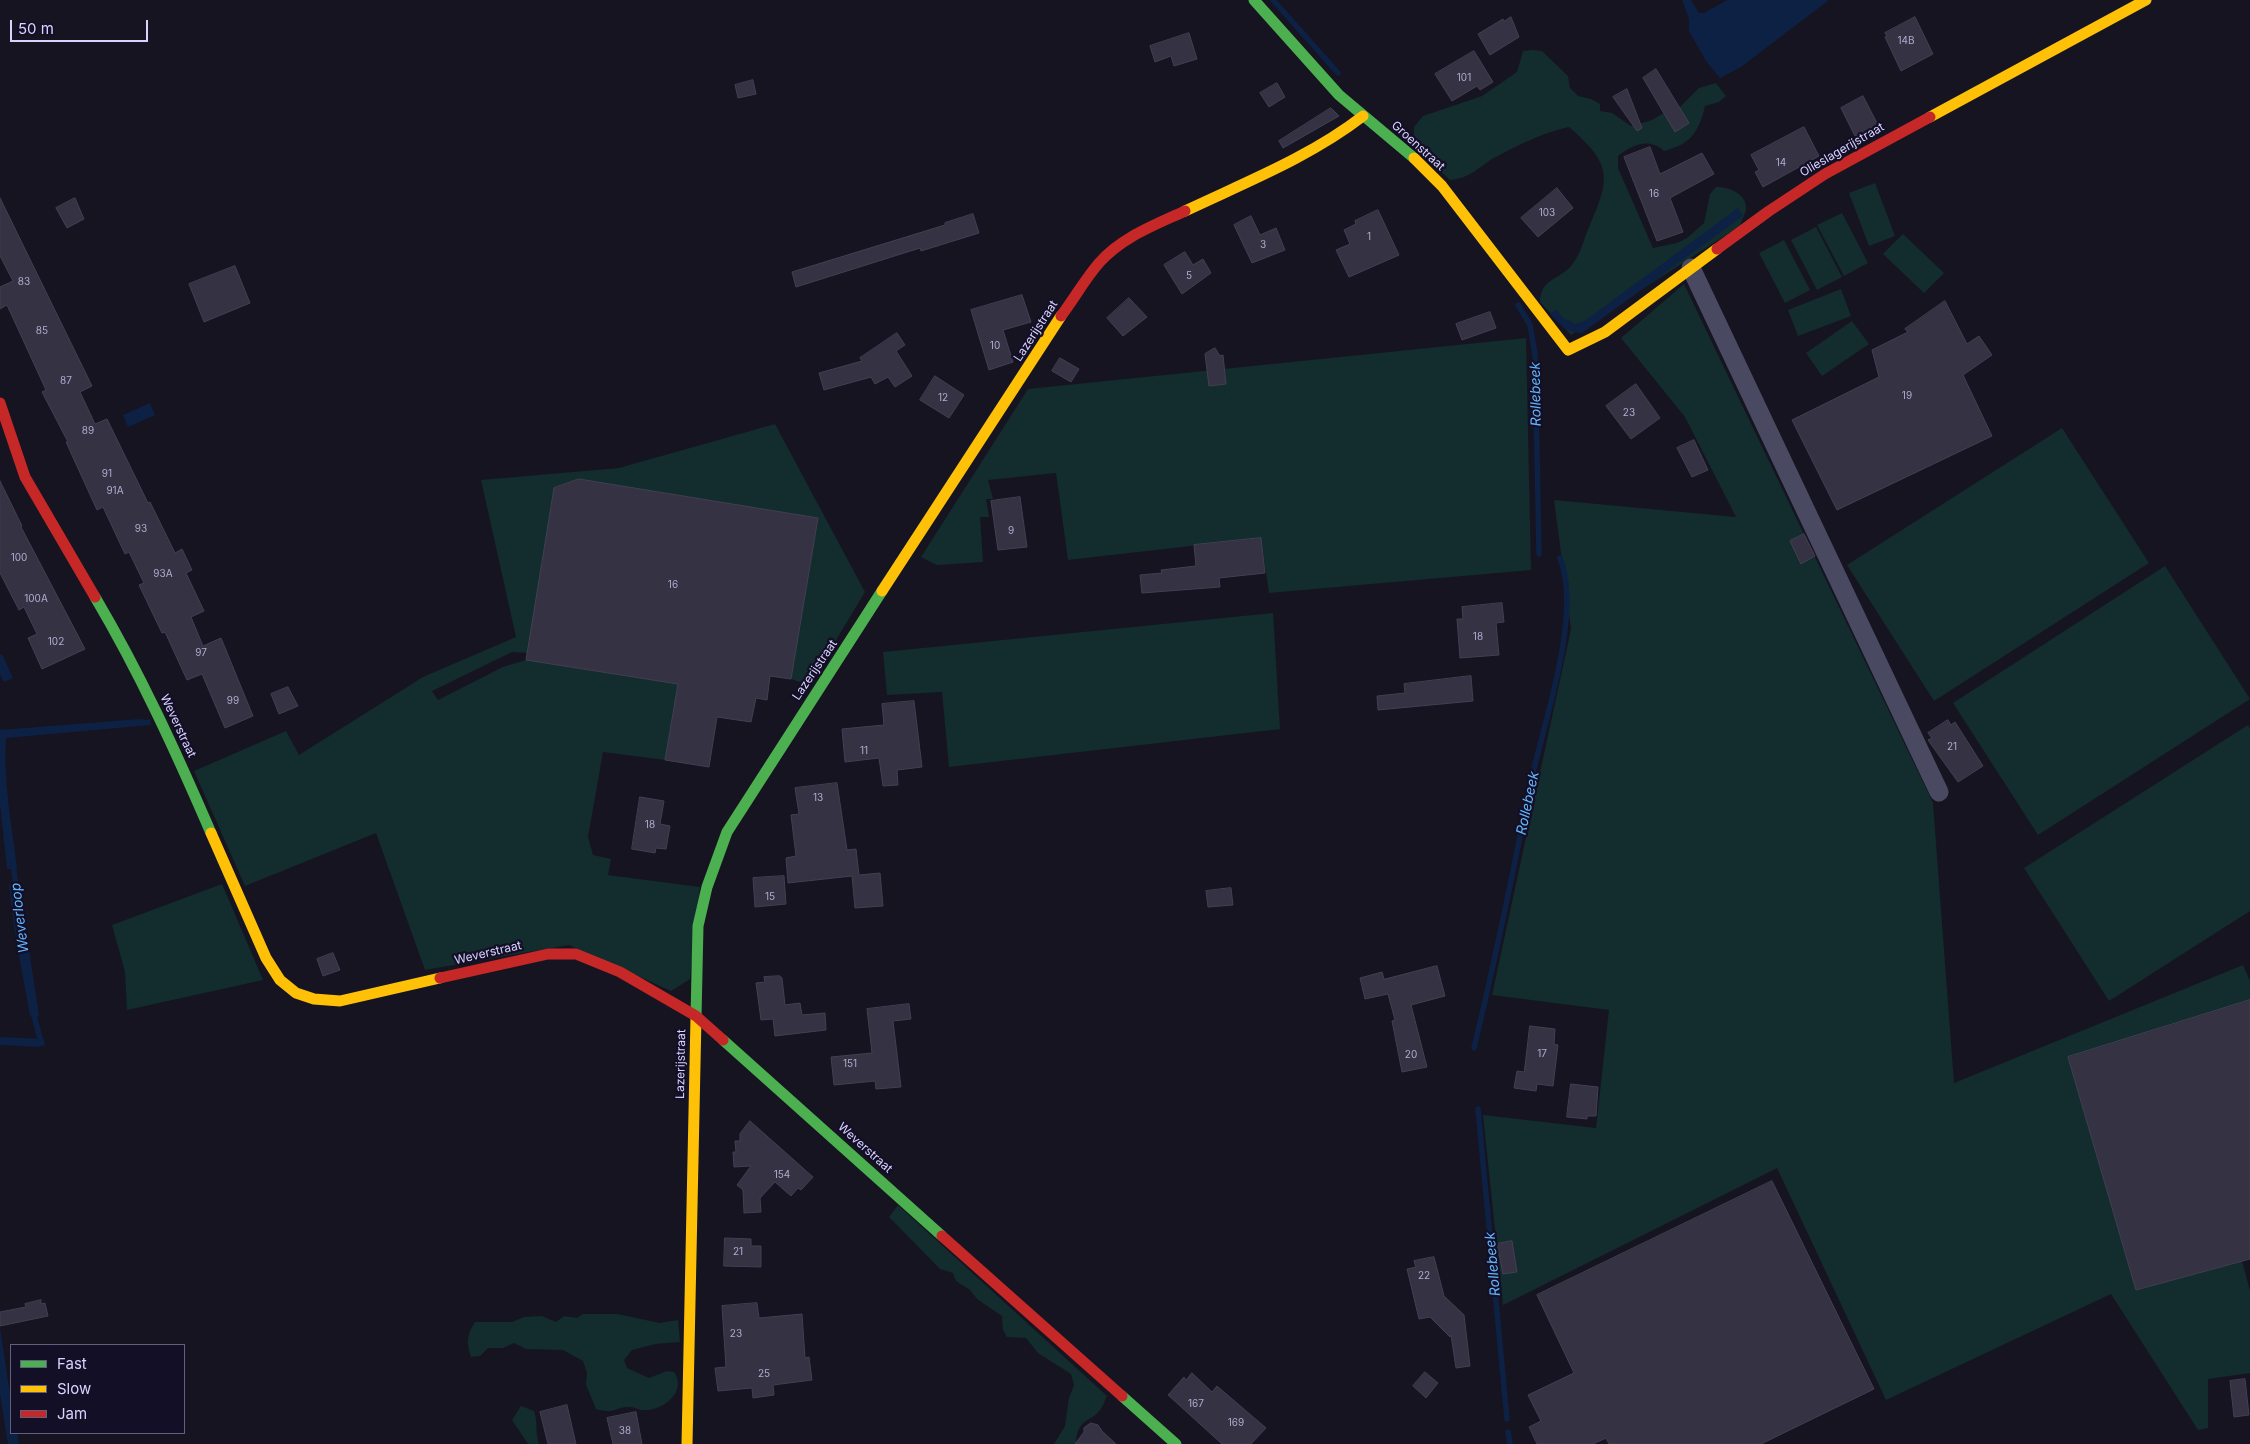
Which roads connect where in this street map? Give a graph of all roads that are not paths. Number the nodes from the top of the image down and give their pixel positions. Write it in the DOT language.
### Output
graph roads {
  1 [pos="1254,0"];
  2 [pos="2146,0"];
  3 [pos="1363,116"];
  4 [pos="1691,268"];
  5 [pos="1568,350"];
  6 [pos="0,403"];
  7 [pos="1939,792"];
  8 [pos="696,1016"];
  9 [pos="687,1444"];
  10 [pos="1176,1444"];
  1 -- 3 [label="street, Groenstraat"];
  2 -- 4 [label="street, Olieslagerijstraat"];
  3 -- 5 [label="street, Groenstraat"];
  3 -- 8 [label="street, Lazerijstraat"];
  4 -- 5 [label="street, Olieslagerijstraat"];
  4 -- 7 [label="street"];
  6 -- 8 [label="street, Weverstraat"];
  8 -- 9 [label="street, Lazerijstraat"];
  8 -- 10 [label="street, Weverstraat"];
}
